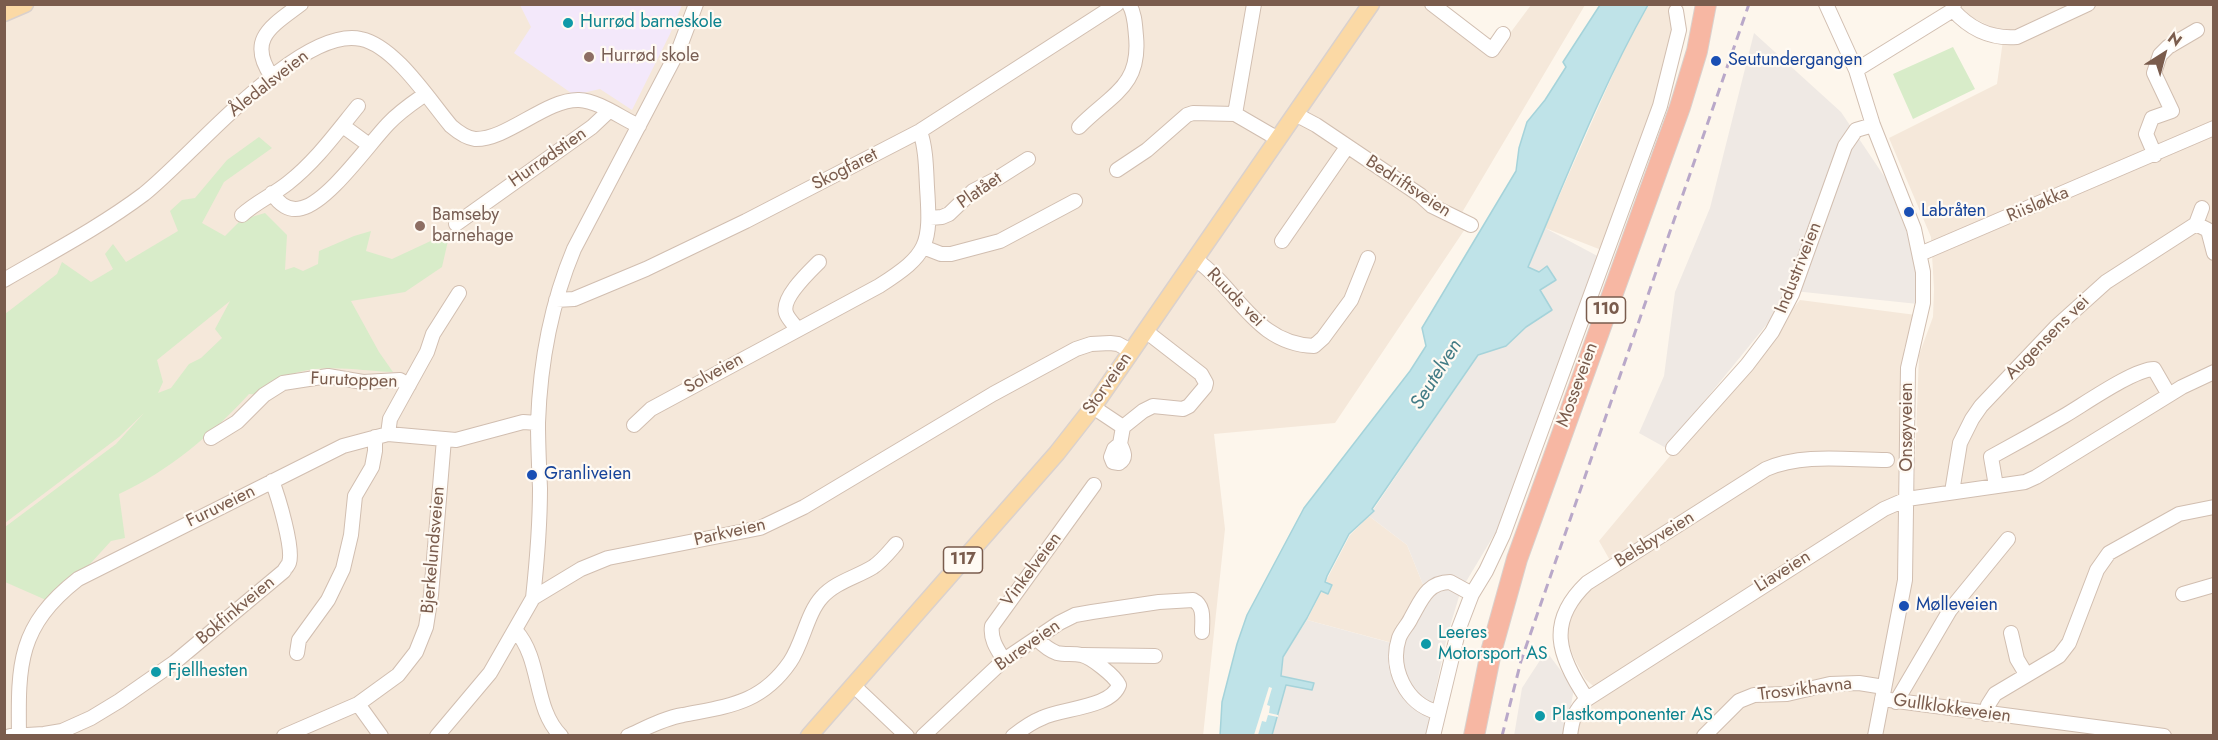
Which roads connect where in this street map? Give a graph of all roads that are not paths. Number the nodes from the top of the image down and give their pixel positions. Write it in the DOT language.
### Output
graph roads {
  1 [pos="25,4"];
  2 [pos="301,4"];
  3 [pos="696,4"];
  4 [pos="1117,4"];
  5 [pos="1129,4"];
  6 [pos="1254,4"];
  7 [pos="1371,4"];
  8 [pos="1432,4"];
  9 [pos="1706,4"];
  10 [pos="1717,4"];
  11 [pos="1826,4"];
  12 [pos="2088,4"];
  13 [pos="1954,7"];
  14 [pos="1676,10"];
  15 [pos="4,13"];
  16 [pos="2197,30"];
  17 [pos="1503,34"];
  18 [pos="1856,70"];
  19 [pos="272,77"];
  20 [pos="424,95"];
  21 [pos="358,106"];
  22 [pos="609,111"];
  23 [pos="1297,111"];
  24 [pos="1235,114"];
  25 [pos="1873,125"];
  26 [pos="343,126"];
  27 [pos="639,126"];
  28 [pos="1079,127"];
  29 [pos="2214,128"];
  30 [pos="920,132"];
  31 [pos="1278,139"];
  32 [pos="369,145"];
  33 [pos="1347,147"];
  34 [pos="2155,155"];
  35 [pos="1028,159"];
  36 [pos="1117,170"];
  37 [pos="272,193"];
  38 [pos="1075,201"];
  39 [pos="2202,208"];
  40 [pos="242,215"];
  41 [pos="930,218"];
  42 [pos="456,224"];
  43 [pos="2196,224"];
  44 [pos="1471,225"];
  45 [pos="1282,241"];
  46 [pos="923,247"];
  47 [pos="2214,253"];
  48 [pos="1920,254"];
  49 [pos="1368,258"];
  50 [pos="1195,259"];
  51 [pos="819,262"];
  52 [pos="4,280"];
  53 [pos="459,293"];
  54 [pos="556,300"];
  55 [pos="797,329"];
  56 [pos="1152,336"];
  57 [pos="1131,351"];
  58 [pos="2214,372"];
  59 [pos="409,385"];
  60 [pos="2169,395"];
  61 [pos="1093,406"];
  62 [pos="538,423"];
  63 [pos="634,425"];
  64 [pos="1123,427"];
  65 [pos="382,435"];
  66 [pos="211,438"];
  67 [pos="444,439"];
  68 [pos="1120,444"];
  69 [pos="1673,448"];
  70 [pos="1887,460"];
  71 [pos="272,482"];
  72 [pos="1095,485"];
  73 [pos="1996,486"];
  74 [pos="1952,492"];
  75 [pos="1907,499"];
  76 [pos="2212,512"];
  77 [pos="2008,539"];
  78 [pos="896,544"];
  79 [pos="2214,585"];
  80 [pos="1472,594"];
  81 [pos="2183,594"];
  82 [pos="533,598"];
  83 [pos="516,631"];
  84 [pos="1202,632"];
  85 [pos="2011,633"];
  86 [pos="1037,639"];
  87 [pos="297,653"];
  88 [pos="1083,655"];
  89 [pos="1155,656"];
  90 [pos="1004,660"];
  91 [pos="2026,674"];
  92 [pos="853,685"];
  93 [pos="1887,696"];
  94 [pos="1587,699"];
  95 [pos="358,704"];
  96 [pos="1437,712"];
  97 [pos="1986,714"];
  98 [pos="10,735"];
  99 [pos="19,735"];
  100 [pos="284,735"];
  101 [pos="381,735"];
  102 [pos="437,735"];
  103 [pos="561,735"];
  104 [pos="628,735"];
  105 [pos="809,735"];
  106 [pos="907,735"];
  107 [pos="923,735"];
  108 [pos="1013,735"];
  109 [pos="1433,735"];
  110 [pos="1474,735"];
  111 [pos="1486,735"];
  112 [pos="1570,735"];
  113 [pos="1704,735"];
  114 [pos="1875,735"];
  115 [pos="2164,735"];
  1 -- 15 [label="main road"];
  2 -- 19 [label="street"];
  3 -- 27 [label="street"];
  4 -- 30 [label="street, Skogfaret"];
  5 -- 28 [label="street"];
  6 -- 24 [label="street"];
  7 -- 23 [label="main road, Storveien / 117"];
  8 -- 17 [label="street"];
  9 -- 110 [label="highway, Mosseveien / 110"];
  10 -- 111 [label="highway, Mosseveien / 110"];
  11 -- 18 [label="street, Onsøyveien"];
  12 -- 13 [label="street"];
  13 -- 18 [label="street"];
  14 -- 80 [label="street"];
  16 -- 34 [label="street"];
  18 -- 25 [label="street, Onsøyveien"];
  19 -- 20 [label="street, Åledalsveien"];
  19 -- 52 [label="street, Åledalsveien"];
  20 -- 22 [label="street, Åledalsveien"];
  20 -- 32 [label="street"];
  21 -- 26 [label="street"];
  22 -- 27 [label="street, Åledalsveien"];
  22 -- 42 [label="street, Hurrødstien"];
  23 -- 31 [label="main road, Storveien / 117"];
  23 -- 33 [label="street, Bedriftsveien"];
  24 -- 31 [label="street"];
  24 -- 36 [label="street"];
  25 -- 48 [label="street, Onsøyveien"];
  25 -- 69 [label="street, Industriveien"];
  26 -- 32 [label="street"];
  26 -- 37 [label="street"];
  27 -- 54 [label="street"];
  29 -- 34 [label="street, Riisløkka"];
  30 -- 41 [label="street, Solveien"];
  30 -- 54 [label="street, Skogfaret"];
  31 -- 50 [label="main road, Storveien / 117"];
  32 -- 37 [label="street"];
  33 -- 44 [label="street, Bedriftsveien"];
  33 -- 45 [label="street, Bedriftsveien"];
  34 -- 48 [label="street, Riisløkka"];
  35 -- 41 [label="street, Platået"];
  37 -- 40 [label="street"];
  38 -- 46 [label="street"];
  39 -- 43 [label="street"];
  41 -- 46 [label="street, Solveien"];
  43 -- 47 [label="street"];
  43 -- 74 [label="street, Augensens vei"];
  46 -- 55 [label="street, Solveien"];
  48 -- 75 [label="street, Onsøyveien"];
  49 -- 50 [label="street, Ruuds vei"];
  50 -- 57 [label="main road, Storveien / 117"];
  51 -- 55 [label="street"];
  53 -- 59 [label="street"];
  54 -- 62 [label="street"];
  55 -- 63 [label="street, Solveien"];
  56 -- 64 [label="street"];
  57 -- 61 [label="main road, Storveien / 117"];
  57 -- 82 [label="street, Parkveien"];
  58 -- 60 [label="street, Liaveien"];
  59 -- 65 [label="street"];
  59 -- 66 [label="street, Furutoppen"];
  60 -- 73 [label="street, Liaveien"];
  60 -- 73 [label="street"];
  61 -- 64 [label="street"];
  61 -- 92 [label="main road, Storveien / 117"];
  62 -- 67 [label="street, Furuveien"];
  62 -- 82 [label="street"];
  64 -- 68 [label="street"];
  65 -- 67 [label="street, Furuveien"];
  65 -- 71 [label="street, Furuveien"];
  65 -- 87 [label="street"];
  67 -- 95 [label="street, Bjerkelundsveien"];
  70 -- 94 [label="street, Belsbyveien"];
  71 -- 99 [label="street, Furuveien"];
  71 -- 99 [label="street, Bokfinkveien"];
  72 -- 90 [label="street, Vinkelveien"];
  73 -- 74 [label="street, Liaveien"];
  74 -- 75 [label="street, Liaveien"];
  75 -- 93 [label="street, Onsøyveien"];
  75 -- 94 [label="street, Liaveien"];
  76 -- 91 [label="street"];
  77 -- 93 [label="street"];
  78 -- 104 [label="street"];
  79 -- 81 [label="street"];
  80 -- 96 [label="street"];
  80 -- 96 [label="street"];
  82 -- 83 [label="street, Parkveien"];
  83 -- 102 [label="street, Parkveien"];
  83 -- 103 [label="street"];
  84 -- 86 [label="street, Bureveien"];
  85 -- 91 [label="street"];
  86 -- 88 [label="street"];
  86 -- 90 [label="street, Bureveien"];
  88 -- 89 [label="street"];
  88 -- 108 [label="street"];
  90 -- 107 [label="street, Bureveien"];
  91 -- 97 [label="street"];
  92 -- 105 [label="main road, Storveien / 117"];
  92 -- 106 [label="street"];
  93 -- 97 [label="street, Gullklokkeveien"];
  93 -- 113 [label="street, Trosvikhavna"];
  93 -- 114 [label="street, Onsøyveien"];
  94 -- 112 [label="street"];
  95 -- 100 [label="street, Bjerkelundsveien"];
  95 -- 101 [label="street"];
  96 -- 109 [label="street"];
  97 -- 115 [label="street, Gullklokkeveien"];
  98 -- 99 [label="street, Bokfinkveien"];
}
